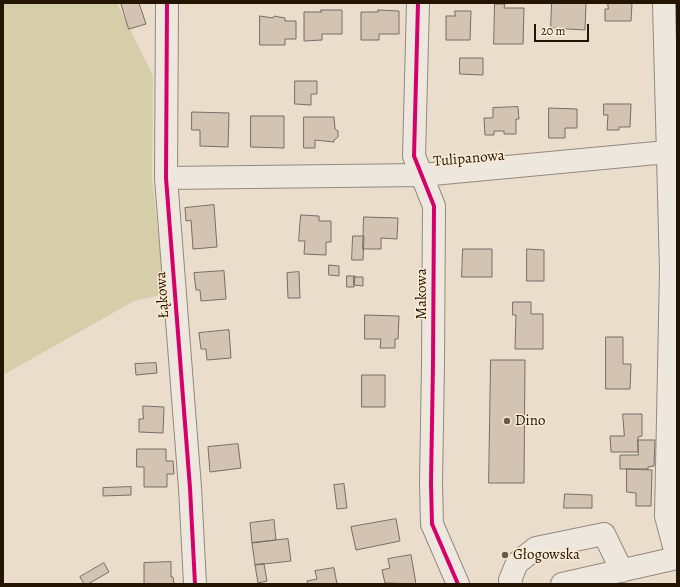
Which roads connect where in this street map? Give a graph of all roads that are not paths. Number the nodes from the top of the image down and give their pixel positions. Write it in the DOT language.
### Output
graph roads {
  1 [pos="167,3"];
  2 [pos="418,3"];
  3 [pos="664,3"];
  4 [pos="672,154"];
  5 [pos="422,175"];
  6 [pos="166,178"];
  7 [pos="677,558"];
  8 [pos="622,571"];
  9 [pos="195,584"];
  10 [pos="458,584"];
  11 [pos="511,584"];
  12 [pos="562,584"];
  1 -- 6 [label="street, Łąkowa"];
  2 -- 5 [label="street, Makowa"];
  3 -- 4 [label="street"];
  4 -- 5 [label="street, Tulipanowa"];
  4 -- 7 [label="street"];
  5 -- 6 [label="street, Tulipanowa"];
  5 -- 10 [label="street, Makowa"];
  6 -- 9 [label="street, Łąkowa"];
  7 -- 8 [label="street"];
  8 -- 11 [label="street"];
  8 -- 12 [label="street"];
}
